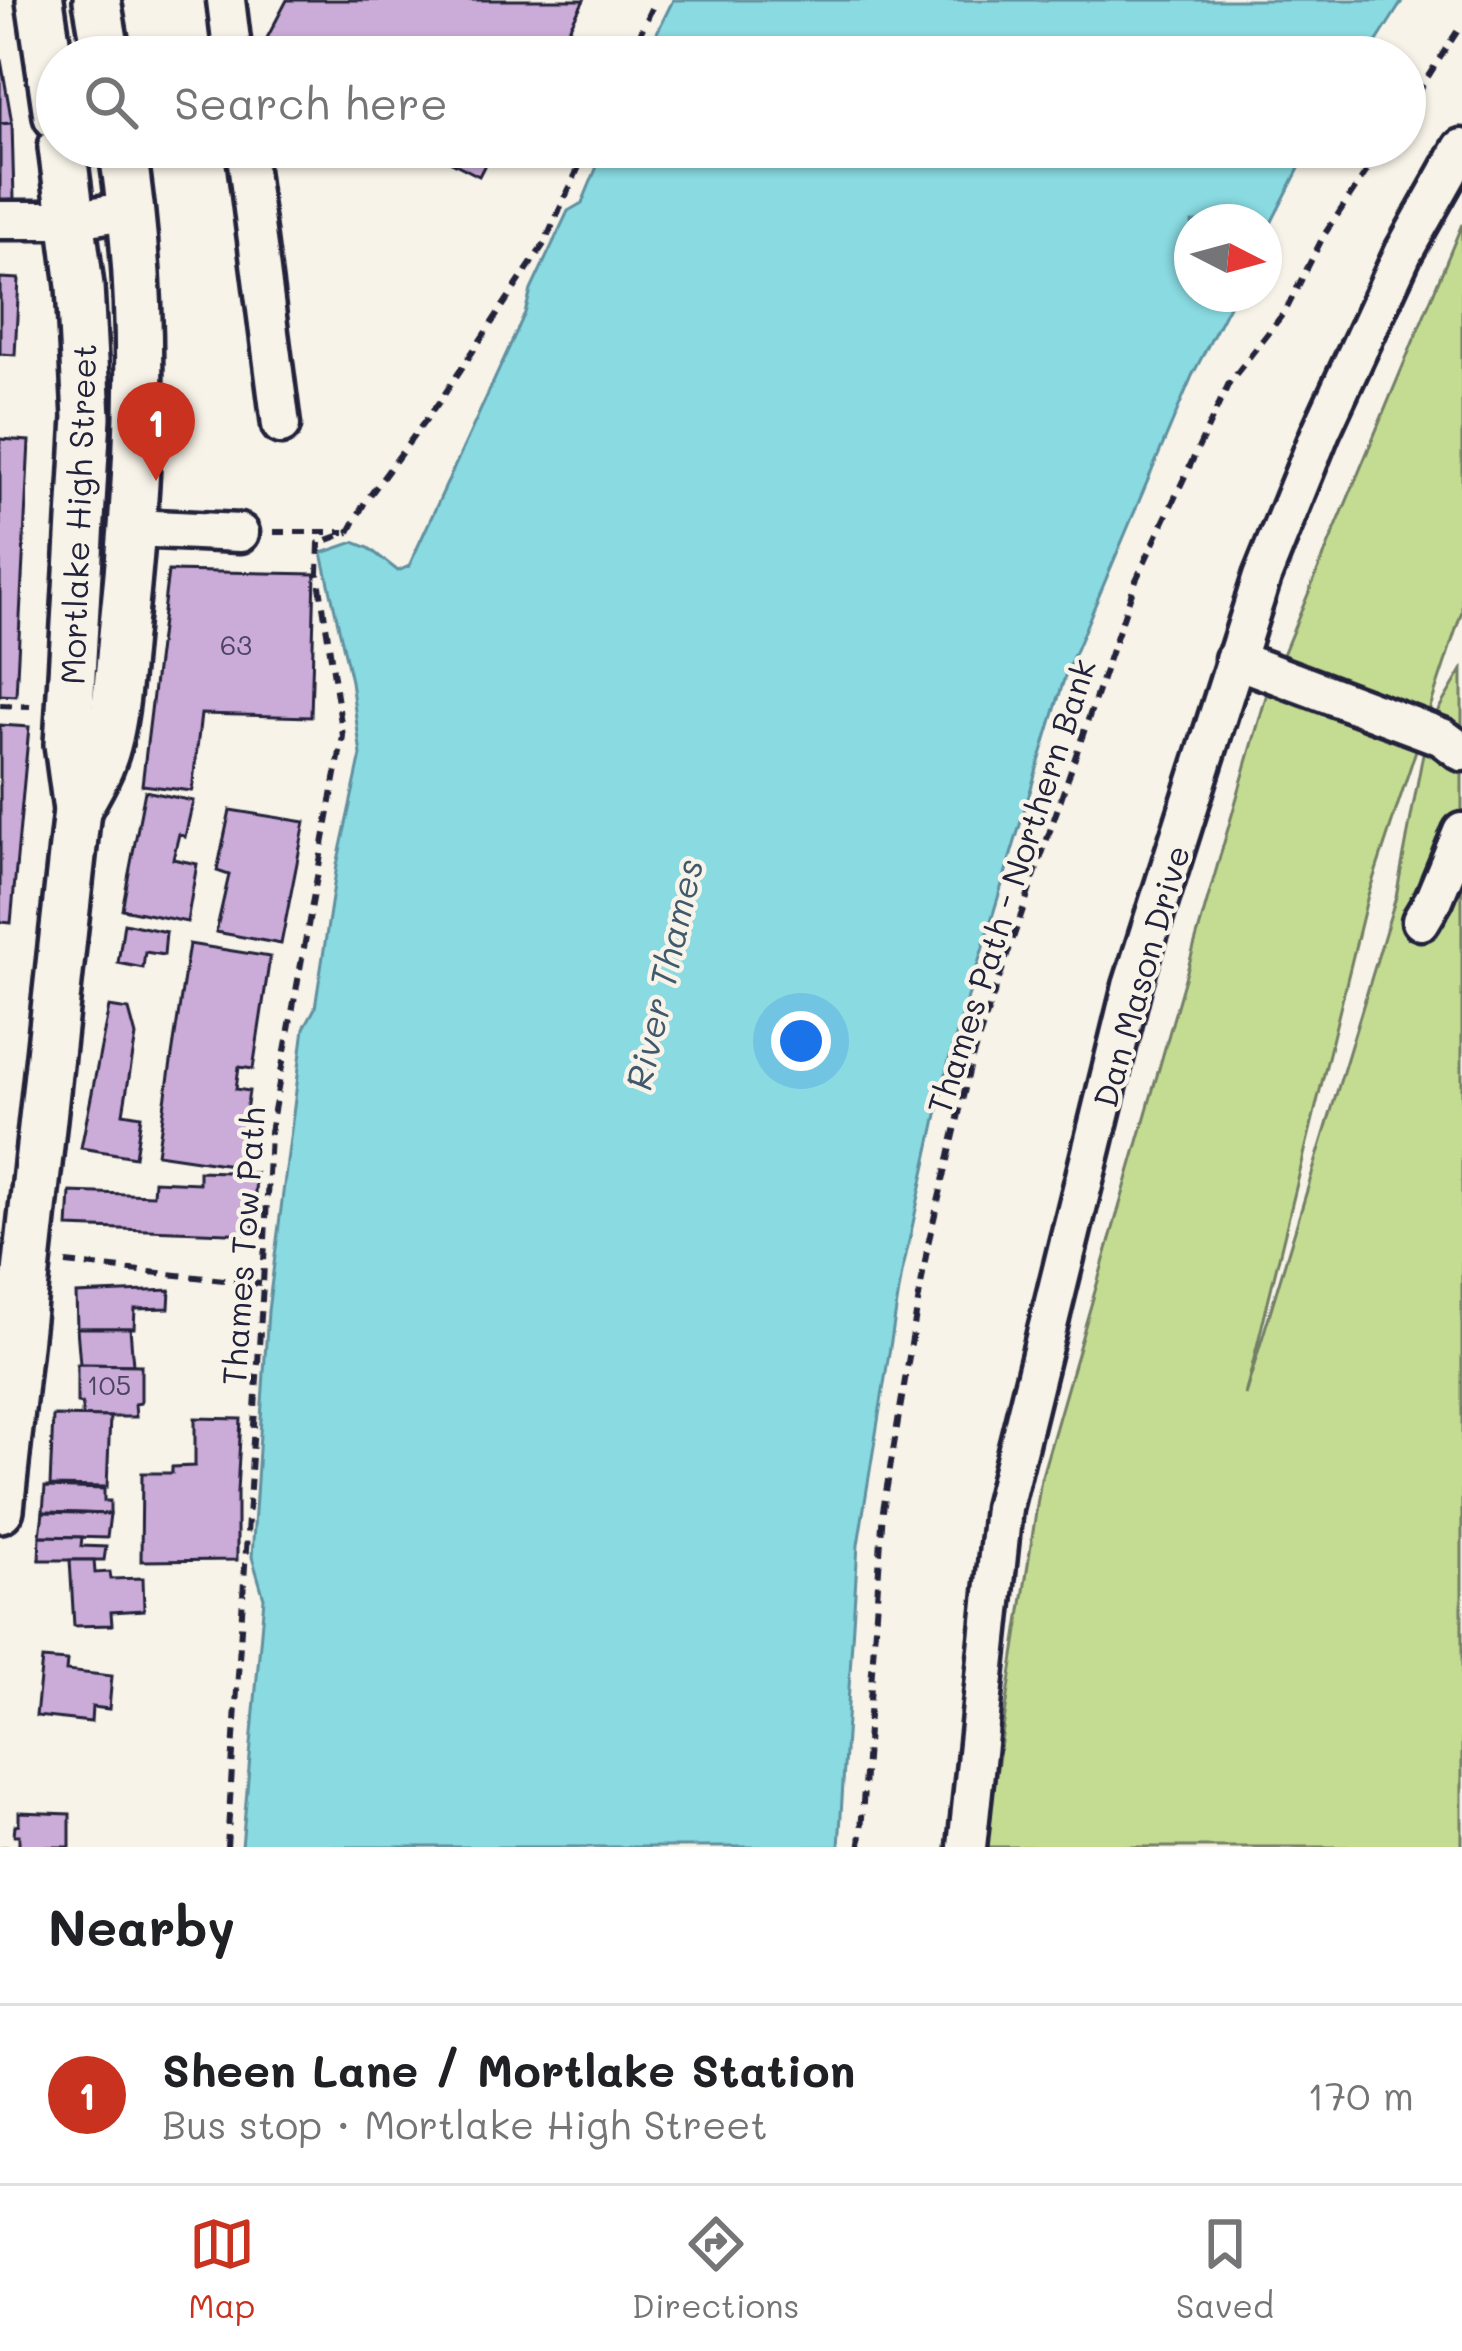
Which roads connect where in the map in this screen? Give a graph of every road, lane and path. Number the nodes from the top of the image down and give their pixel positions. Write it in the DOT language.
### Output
graph roads {
  1 [pos="40,0"];
  2 [pos="98,0"];
  3 [pos="226,0"];
  4 [pos="656,0"];
  5 [pos="1462,24"];
  6 [pos="45,36"];
  7 [pos="104,36"];
  8 [pos="230,36"];
  9 [pos="639,36"];
  10 [pos="1426,80"];
  11 [pos="1462,148"];
  12 [pos="65,168"];
  13 [pos="125,168"];
  14 [pos="248,168"];
  15 [pos="578,168"];
  16 [pos="1369,168"];
  17 [pos="131,210"];
  18 [pos="0,220"];
  19 [pos="71,220"];
  20 [pos="281,425"];
  21 [pos="133,528"];
  22 [pos="256,532"];
  23 [pos="349,532"];
  24 [pos="1234,659"];
  25 [pos="1462,752"];
  26 [pos="77,811"];
  27 [pos="1462,832"];
  28 [pos="1462,881"];
  29 [pos="1462,907"];
  30 [pos="1421,921"];
  31 [pos="26,1258"];
  32 [pos="263,1284"];
  33 [pos="0,1509"];
  34 [pos="227,1847"];
  35 [pos="860,1847"];
  36 [pos="967,1847"];
  1 -- 6 [label="main road"];
  2 -- 7 [label="main road"];
  3 -- 8 [label="street"];
  4 -- 9 [label="path"];
  5 -- 10 [label="path"];
  11 -- 24 [label="street, Dan Mason Drive"];
  12 -- 19 [label="main road, Mortlake High Street"];
  13 -- 17 [label="main road, Mortlake High Street"];
  14 -- 20 [label="street"];
  15 -- 23 [label="path"];
  16 -- 35 [label="path, Thames Path - Northern Bank"];
  17 -- 19 [label="street"];
  17 -- 21 [label="main road, Mortlake High Street"];
  18 -- 19 [label="street"];
  19 -- 26 [label="main road, Mortlake High Street"];
  21 -- 22 [label="street"];
  21 -- 26 [label="main road, Mortlake High Street"];
  22 -- 23 [label="path"];
  23 -- 32 [label="path, Thames Tow Path"];
  24 -- 25 [label="street"];
  24 -- 36 [label="street, Dan Mason Drive"];
  26 -- 31 [label="main road, Mortlake High Street"];
  27 -- 30 [label="street"];
  28 -- 29 [label="street"];
  31 -- 32 [label="path"];
  31 -- 33 [label="main road, Mortlake High Street"];
  32 -- 34 [label="path, Thames Tow Path"];
}
